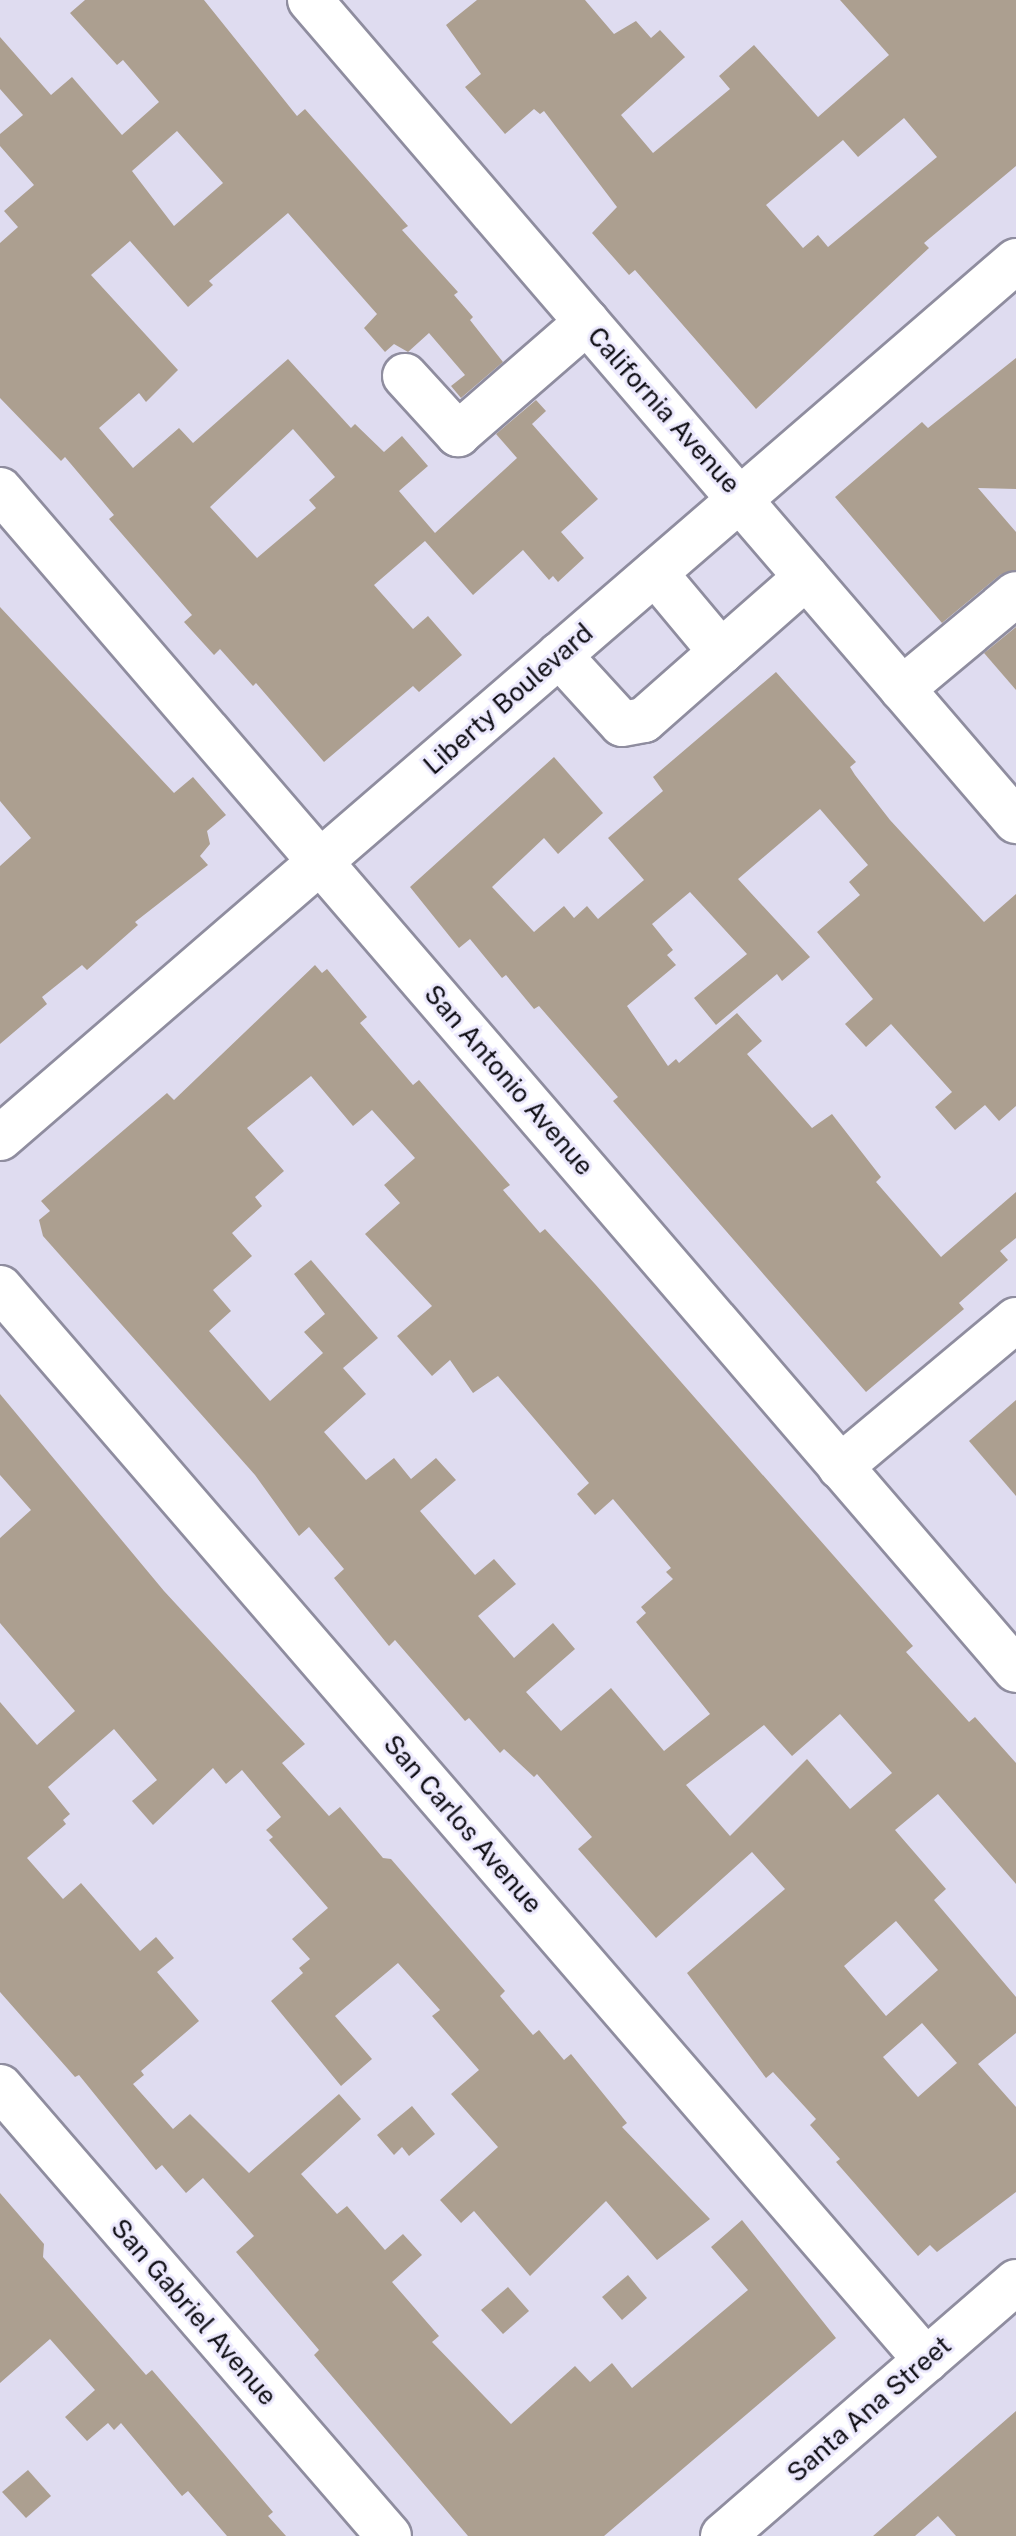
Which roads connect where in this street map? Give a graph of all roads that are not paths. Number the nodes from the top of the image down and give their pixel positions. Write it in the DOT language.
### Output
graph roads {
  1 [pos="310,0"];
  2 [pos="1016,261"];
  3 [pos="587,322"];
  4 [pos="405,376"];
  5 [pos="0,490"];
  6 [pos="742,497"];
  7 [pos="655,573"];
  8 [pos="806,577"];
  9 [pos="1016,594"];
  10 [pos="721,652"];
  11 [pos="559,655"];
  12 [pos="902,689"];
  13 [pos="1016,821"];
  14 [pos="320,860"];
  15 [pos="0,1138"];
  16 [pos="0,1288"];
  17 [pos="1016,1320"];
  18 [pos="840,1467"];
  19 [pos="1016,1670"];
  20 [pos="0,2087"];
  21 [pos="1016,2282"];
  22 [pos="926,2360"];
  23 [pos="389,2536"];
  24 [pos="723,2536"];
  1 -- 3 [label="street, California Avenue"];
  2 -- 6 [label="street, Liberty Boulevard"];
  3 -- 4 [label="street"];
  3 -- 6 [label="street, California Avenue"];
  5 -- 14 [label="street, San Antonio Avenue"];
  6 -- 7 [label="street, Liberty Boulevard"];
  6 -- 8 [label="street, California Avenue"];
  7 -- 10 [label="street"];
  7 -- 11 [label="street, Liberty Boulevard"];
  8 -- 10 [label="street"];
  8 -- 12 [label="street, California Avenue"];
  9 -- 12 [label="street"];
  10 -- 11 [label="street"];
  11 -- 14 [label="street, Liberty Boulevard"];
  12 -- 13 [label="street, California Avenue"];
  14 -- 15 [label="street, Liberty Boulevard"];
  14 -- 18 [label="street, San Antonio Avenue"];
  16 -- 22 [label="street, San Carlos Avenue"];
  17 -- 18 [label="street"];
  18 -- 19 [label="street, San Antonio Avenue"];
  20 -- 23 [label="street, San Gabriel Avenue"];
  21 -- 22 [label="street, Santa Ana Street"];
  22 -- 24 [label="street, Santa Ana Street"];
}
